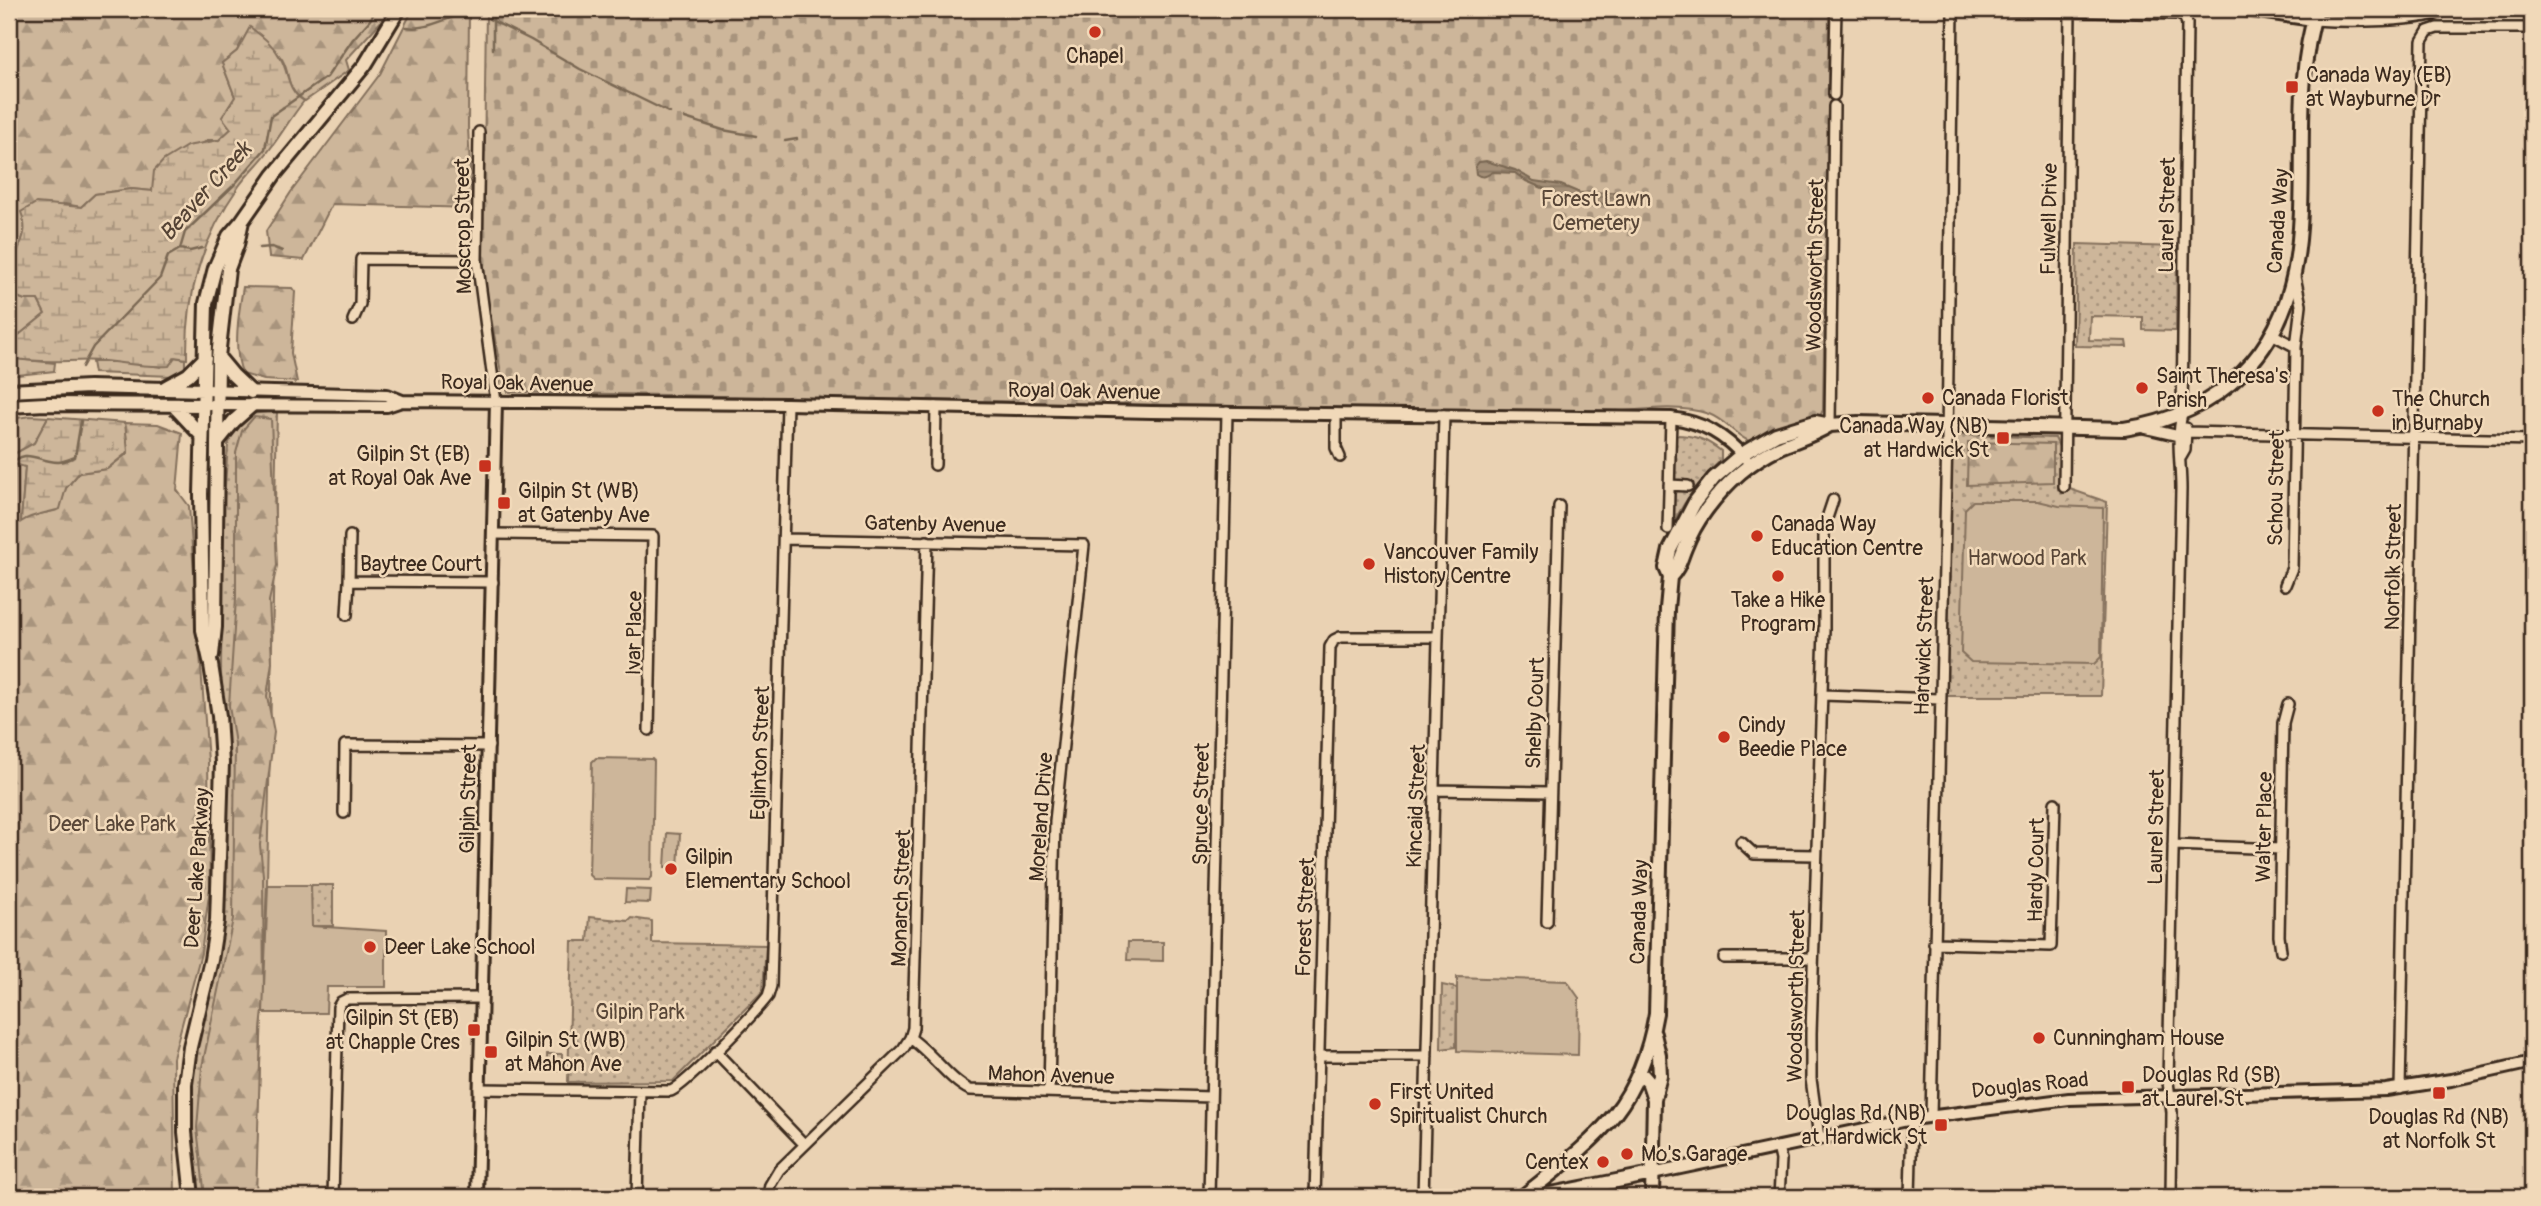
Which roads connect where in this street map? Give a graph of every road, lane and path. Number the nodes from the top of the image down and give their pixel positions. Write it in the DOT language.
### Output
graph roads {
  1 [pos="399,9"];
  2 [pos="1836,9"];
  3 [pos="1953,9"];
  4 [pos="1975,9"];
  5 [pos="2238,9"];
  6 [pos="2325,9"];
  7 [pos="2351,9"];
  8 [pos="2448,9"];
  9 [pos="2474,9"];
  10 [pos="2532,10"];
  11 [pos="2070,11"];
  12 [pos="2315,15"];
  13 [pos="2532,27"];
  14 [pos="1834,95"];
  15 [pos="1834,106"];
  16 [pos="479,132"];
  17 [pos="477,260"];
  18 [pos="2295,277"];
  19 [pos="352,320"];
  20 [pos="2272,334"];
  21 [pos="2296,347"];
  22 [pos="212,358"];
  23 [pos="164,388"];
  24 [pos="211,390"];
  25 [pos="9,391"];
  26 [pos="251,399"];
  27 [pos="496,402"];
  28 [pos="787,404"];
  29 [pos="173,405"];
  30 [pos="204,405"];
  31 [pos="218,405"];
  32 [pos="9,406"];
  33 [pos="936,407"];
  34 [pos="1227,412"];
  35 [pos="1336,414"];
  36 [pos="2182,414"];
  37 [pos="1444,415"];
  38 [pos="1671,418"];
  39 [pos="1830,425"];
  40 [pos="1947,426"];
  41 [pos="2139,426"];
  42 [pos="2064,429"];
  43 [pos="2182,434"];
  44 [pos="2295,434"];
  45 [pos="202,436"];
  46 [pos="2413,437"];
  47 [pos="2532,440"];
  48 [pos="217,442"];
  49 [pos="1340,457"];
  50 [pos="1746,458"];
  51 [pos="935,466"];
  52 [pos="1669,485"];
  53 [pos="1688,486"];
  54 [pos="2064,486"];
  55 [pos="1833,500"];
  56 [pos="1559,506"];
  57 [pos="1668,529"];
  58 [pos="494,534"];
  59 [pos="350,536"];
  60 [pos="784,540"];
  61 [pos="927,541"];
  62 [pos="1084,545"];
  63 [pos="349,581"];
  64 [pos="493,582"];
  65 [pos="2285,585"];
  66 [pos="347,615"];
  67 [pos="1438,638"];
  68 [pos="211,665"];
  69 [pos="1822,695"];
  70 [pos="1940,699"];
  71 [pos="2288,704"];
  72 [pos="649,730"];
  73 [pos="489,746"];
  74 [pos="1434,790"];
  75 [pos="1550,792"];
  76 [pos="2054,803"];
  77 [pos="344,813"];
  78 [pos="1741,842"];
  79 [pos="2173,845"];
  80 [pos="2281,849"];
  81 [pos="1816,855"];
  82 [pos="1546,922"];
  83 [pos="1934,943"];
  84 [pos="2281,951"];
  85 [pos="1724,958"];
  86 [pos="1813,958"];
  87 [pos="482,998"];
  88 [pos="1653,1030"];
  89 [pos="910,1038"];
  90 [pos="715,1051"];
  91 [pos="1319,1056"];
  92 [pos="1427,1056"];
  93 [pos="2532,1062"];
  94 [pos="1640,1072"];
  95 [pos="480,1089"];
  96 [pos="2400,1089"];
  97 [pos="640,1091"];
  98 [pos="1049,1091"];
  99 [pos="2170,1096"];
  100 [pos="1211,1097"];
  101 [pos="1654,1098"];
  102 [pos="1931,1116"];
  103 [pos="1912,1119"];
  104 [pos="1819,1137"];
  105 [pos="804,1144"];
  106 [pos="1778,1147"];
  107 [pos="1652,1174"];
  108 [pos="191,1197"];
  109 [pos="333,1197"];
  110 [pos="477,1197"];
  111 [pos="637,1197"];
  112 [pos="768,1197"];
  113 [pos="1209,1197"];
  114 [pos="1315,1197"];
  115 [pos="1423,1197"];
  116 [pos="1522,1197"];
  117 [pos="1536,1197"];
  118 [pos="1652,1197"];
  119 [pos="1779,1197"];
  120 [pos="1910,1197"];
  121 [pos="2171,1197"];
  1 -- 22 [label="main road, Deer Lake Parkway"];
  2 -- 14 [label="street"];
  3 -- 40 [label="street, Hardwick Street"];
  4 -- 11 [label="street"];
  5 -- 12 [label="street"];
  6 -- 7 [label="street"];
  8 -- 12 [label="street"];
  9 -- 10 [label="street"];
  11 -- 36 [label="street, Laurel Street"];
  11 -- 42 [label="street, Fulwell Drive"];
  12 -- 18 [label="main road, Canada Way"];
  13 -- 46 [label="street, Norfolk Street"];
  15 -- 39 [label="street, Woodsworth Street"];
  16 -- 17 [label="street, Moscrop Street"];
  17 -- 19 [label="street"];
  17 -- 27 [label="street, Moscrop Street"];
  18 -- 20 [label="main road, Canada Way"];
  18 -- 21 [label="street, Schou Street"];
  20 -- 21 [label="street"];
  20 -- 36 [label="main road, Canada Way"];
  21 -- 44 [label="street, Schou Street"];
  22 -- 23 [label="main road"];
  22 -- 24 [label="main road, Deer Lake Parkway"];
  22 -- 26 [label="main road"];
  23 -- 24 [label="main road, Royal Oak Avenue"];
  23 -- 25 [label="main road, Royal Oak Avenue"];
  24 -- 26 [label="street, Royal Oak Avenue"];
  24 -- 30 [label="main road, Deer Lake Parkway"];
  24 -- 31 [label="main road, Deer Lake Parkway"];
  26 -- 27 [label="street, Royal Oak Avenue"];
  26 -- 31 [label="street, Royal Oak Avenue"];
  26 -- 48 [label="main road"];
  27 -- 28 [label="street, Royal Oak Avenue"];
  27 -- 58 [label="street, Gilpin Street"];
  28 -- 33 [label="street, Royal Oak Avenue"];
  28 -- 60 [label="street, Eglinton Street"];
  29 -- 30 [label="main road, Royal Oak Avenue"];
  29 -- 32 [label="main road, Royal Oak Avenue"];
  29 -- 45 [label="main road"];
  30 -- 31 [label="street, Royal Oak Avenue"];
  30 -- 45 [label="main road, Deer Lake Parkway"];
  31 -- 48 [label="main road, Deer Lake Parkway"];
  33 -- 34 [label="street, Royal Oak Avenue"];
  33 -- 51 [label="street"];
  34 -- 35 [label="street, Royal Oak Avenue"];
  34 -- 100 [label="street, Spruce Street"];
  35 -- 37 [label="street, Royal Oak Avenue"];
  35 -- 49 [label="street"];
  36 -- 41 [label="main road, Canada Way"];
  36 -- 43 [label="street, Laurel Street"];
  37 -- 38 [label="street, Royal Oak Avenue"];
  37 -- 67 [label="street, Kincaid Street"];
  38 -- 50 [label="street, Royal Oak Avenue"];
  38 -- 52 [label="street"];
  39 -- 40 [label="main road, Canada Way"];
  39 -- 50 [label="main road, Canada Way"];
  40 -- 42 [label="main road, Canada Way"];
  40 -- 70 [label="street, Hardwick Street"];
  41 -- 42 [label="main road, Canada Way"];
  41 -- 43 [label="street"];
  42 -- 54 [label="street, Fulwell Drive"];
  43 -- 44 [label="street"];
  43 -- 79 [label="street, Laurel Street"];
  44 -- 46 [label="street"];
  44 -- 65 [label="street, Schou Street"];
  45 -- 68 [label="main road, Deer Lake Parkway"];
  46 -- 47 [label="street"];
  46 -- 96 [label="street, Norfolk Street"];
  48 -- 68 [label="main road, Deer Lake Parkway"];
  50 -- 88 [label="main road, Canada Way"];
  52 -- 53 [label="street"];
  52 -- 57 [label="street"];
  55 -- 69 [label="street, Woodsworth Street"];
  56 -- 75 [label="street, Shelby Court"];
  58 -- 64 [label="street, Gilpin Street"];
  58 -- 72 [label="street, Ivar Place"];
  59 -- 63 [label="street, Baytree Court"];
  60 -- 61 [label="street, Gatenby Avenue"];
  60 -- 90 [label="street, Eglinton Street"];
  61 -- 62 [label="street, Gatenby Avenue"];
  61 -- 89 [label="street, Monarch Street"];
  62 -- 98 [label="street, Moreland Drive"];
  63 -- 64 [label="street, Baytree Court"];
  63 -- 66 [label="street, Baytree Court"];
  64 -- 73 [label="street, Gilpin Street"];
  67 -- 74 [label="street, Kincaid Street"];
  67 -- 91 [label="street, Forest Street"];
  68 -- 108 [label="main road, Deer Lake Parkway"];
  69 -- 70 [label="street"];
  69 -- 81 [label="street, Woodsworth Street"];
  70 -- 83 [label="street, Hardwick Street"];
  71 -- 80 [label="street, Walter Place"];
  73 -- 77 [label="street"];
  73 -- 87 [label="street, Gilpin Street"];
  74 -- 75 [label="street"];
  74 -- 92 [label="street, Kincaid Street"];
  75 -- 82 [label="street, Shelby Court"];
  76 -- 83 [label="street, Hardy Court"];
  78 -- 81 [label="street"];
  79 -- 80 [label="street"];
  79 -- 99 [label="street, Laurel Street"];
  80 -- 84 [label="street, Walter Place"];
  81 -- 86 [label="street, Woodsworth Street"];
  83 -- 102 [label="street, Hardwick Street"];
  85 -- 86 [label="street"];
  86 -- 104 [label="street, Woodsworth Street"];
  87 -- 95 [label="street, Gilpin Street"];
  87 -- 109 [label="street"];
  88 -- 94 [label="main road, Canada Way"];
  88 -- 101 [label="main road"];
  89 -- 98 [label="street, Mahon Avenue"];
  89 -- 105 [label="street"];
  90 -- 97 [label="street, Eglinton Street"];
  90 -- 105 [label="street"];
  91 -- 92 [label="street"];
  91 -- 114 [label="street, Forest Street"];
  92 -- 115 [label="street, Kincaid Street"];
  93 -- 96 [label="street, Douglas Road"];
  94 -- 101 [label="main road"];
  94 -- 116 [label="main road, Canada Way"];
  95 -- 97 [label="street"];
  95 -- 110 [label="street, Gilpin Street"];
  96 -- 99 [label="street, Douglas Road"];
  97 -- 111 [label="street"];
  98 -- 100 [label="street, Mahon Avenue"];
  99 -- 102 [label="street, Douglas Road"];
  99 -- 121 [label="street, Laurel Street"];
  100 -- 113 [label="street, Spruce Street"];
  101 -- 107 [label="main road"];
  102 -- 103 [label="street, Douglas Road"];
  103 -- 104 [label="street, Douglas Road"];
  103 -- 120 [label="street"];
  104 -- 106 [label="street, Douglas Road"];
  105 -- 112 [label="street"];
  106 -- 107 [label="street, Douglas Road"];
  106 -- 119 [label="street"];
  107 -- 117 [label="main road, Douglas Road"];
  107 -- 118 [label="main road"];
}
